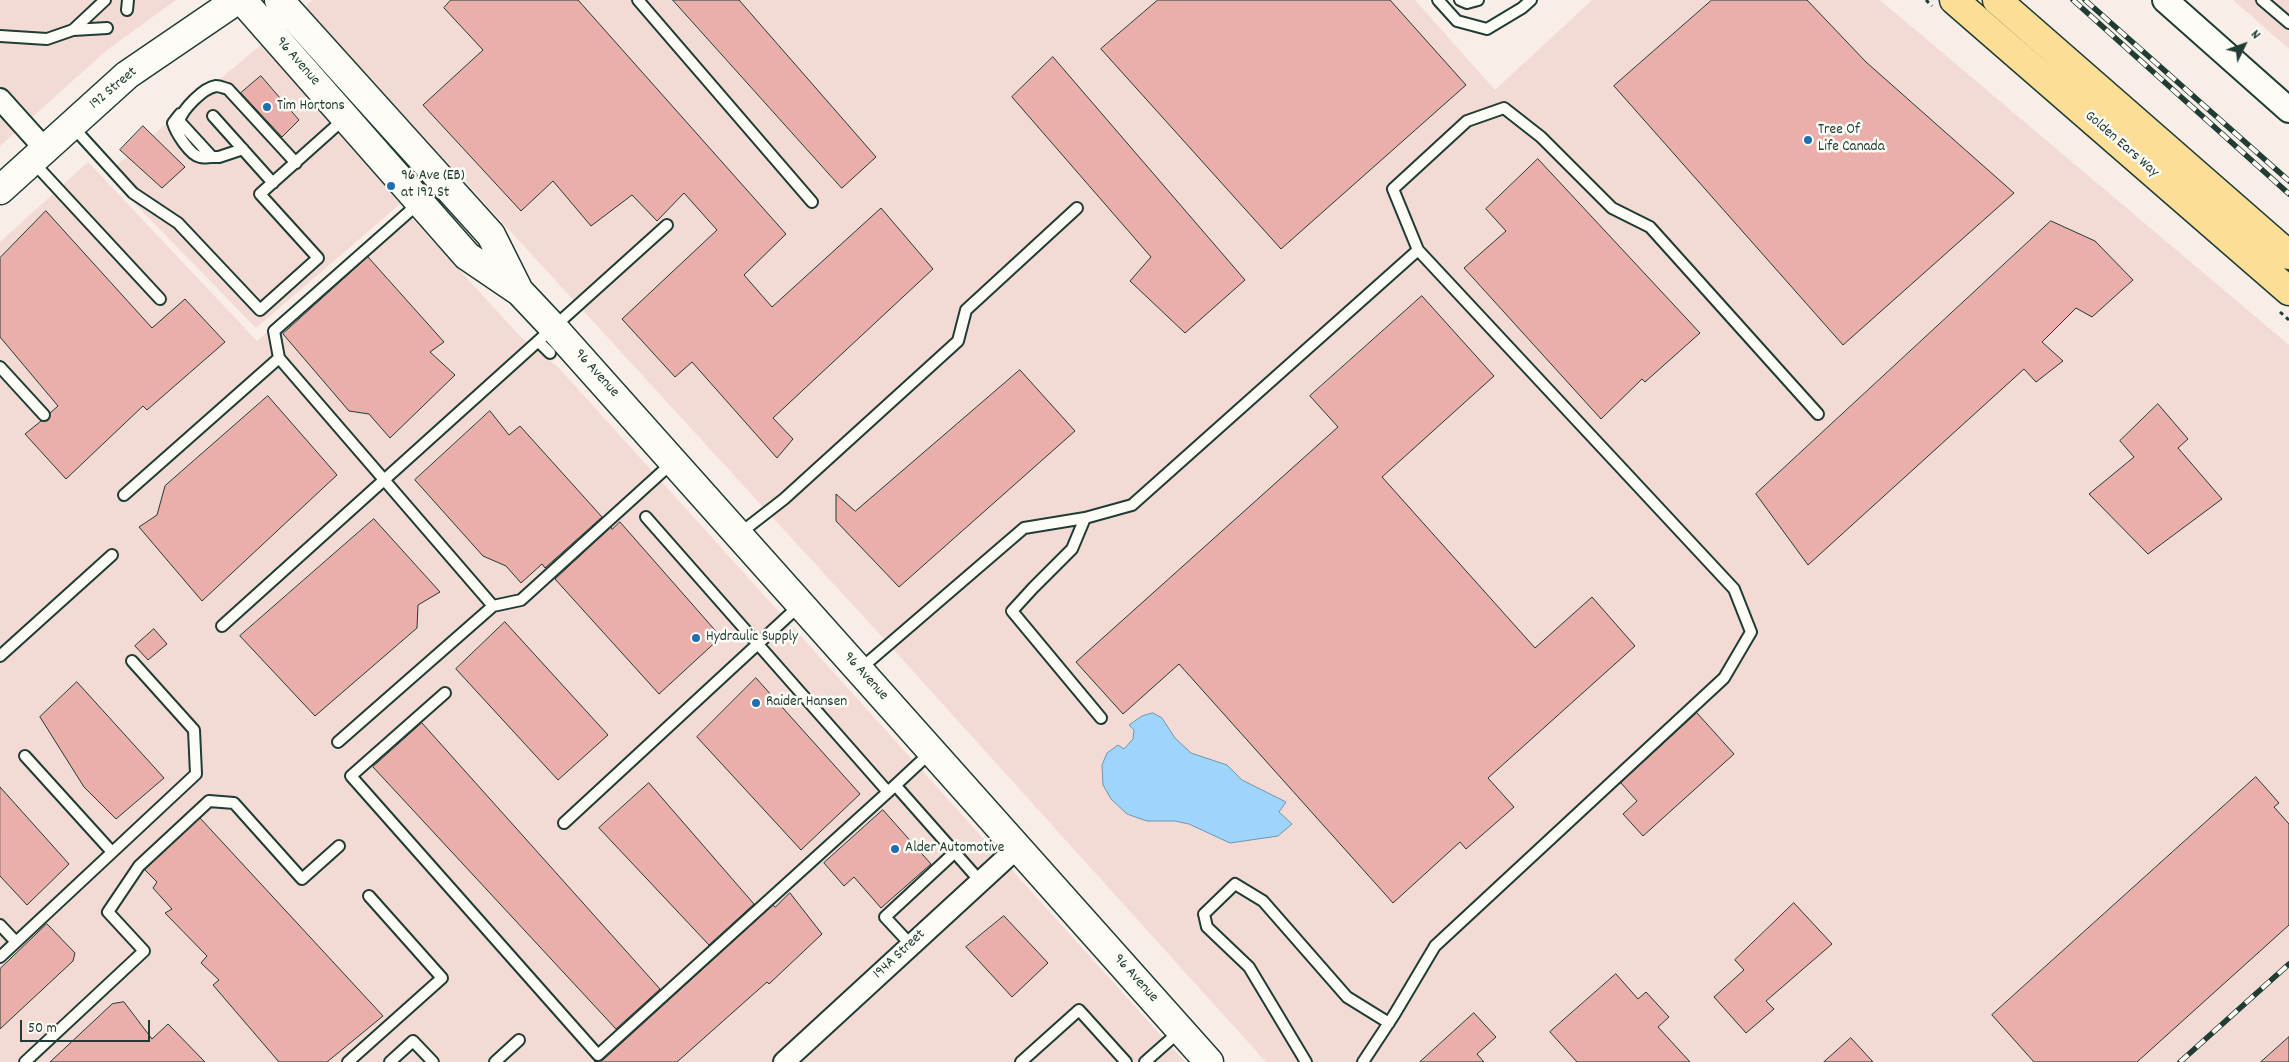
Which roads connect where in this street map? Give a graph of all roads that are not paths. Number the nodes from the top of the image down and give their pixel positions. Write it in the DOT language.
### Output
graph roads {
  1 [pos="105,0"];
  2 [pos="237,0"];
  3 [pos="242,0"];
  4 [pos="279,0"];
  5 [pos="638,0"];
  6 [pos="1438,0"];
  7 [pos="1460,0"];
  8 [pos="1478,0"];
  9 [pos="1530,0"];
  10 [pos="1954,0"];
  11 [pos="1996,0"];
  12 [pos="2165,0"];
  13 [pos="2262,0"];
  14 [pos="2289,23"];
  15 [pos="107,28"];
  16 [pos="72,30"];
  17 [pos="0,36"];
  18 [pos="0,99"];
  19 [pos="2289,110"];
  20 [pos="213,116"];
  21 [pos="346,118"];
  22 [pos="71,125"];
  23 [pos="243,149"];
  24 [pos="39,155"];
  25 [pos="296,164"];
  26 [pos="273,184"];
  27 [pos="0,190"];
  28 [pos="812,202"];
  29 [pos="420,203"];
  30 [pos="1077,208"];
  31 [pos="667,225"];
  32 [pos="1418,250"];
  33 [pos="2289,255"];
  34 [pos="2289,291"];
  35 [pos="520,292"];
  36 [pos="160,299"];
  37 [pos="547,340"];
  38 [pos="279,358"];
  39 [pos="0,366"];
  40 [pos="1818,414"];
  41 [pos="44,415"];
  42 [pos="674,462"];
  43 [pos="384,480"];
  44 [pos="124,495"];
  45 [pos="646,517"];
  46 [pos="1085,518"];
  47 [pos="739,535"];
  48 [pos="112,555"];
  49 [pos="800,605"];
  50 [pos="493,606"];
  51 [pos="222,626"];
  52 [pos="758,644"];
  53 [pos="0,656"];
  54 [pos="132,661"];
  55 [pos="859,670"];
  56 [pos="445,693"];
  57 [pos="1100,718"];
  58 [pos="338,742"];
  59 [pos="931,752"];
  60 [pos="25,756"];
  61 [pos="892,789"];
  62 [pos="564,823"];
  63 [pos="339,846"];
  64 [pos="1017,848"];
  65 [pos="112,852"];
  66 [pos="954,853"];
  67 [pos="980,881"];
  68 [pos="369,896"];
  69 [pos="0,925"];
  70 [pos="16,942"];
  71 [pos="910,945"];
  72 [pos="0,957"];
  73 [pos="1389,1023"];
  74 [pos="1180,1030"];
  75 [pos="519,1040"];
  76 [pos="25,1062"];
  77 [pos="348,1062"];
  78 [pos="390,1062"];
  79 [pos="433,1062"];
  80 [pos="495,1062"];
  81 [pos="784,1062"];
  82 [pos="1021,1062"];
  83 [pos="1126,1062"];
  84 [pos="1145,1062"];
  85 [pos="1209,1062"];
  86 [pos="1306,1062"];
  87 [pos="1363,1062"];
  1 -- 16 [label="lane"];
  2 -- 22 [label="main road, 192 Street"];
  3 -- 21 [label="main road, 96 Avenue"];
  4 -- 35 [label="main road, 96 Avenue"];
  5 -- 28 [label="lane"];
  6 -- 9 [label="lane"];
  7 -- 8 [label="lane"];
  10 -- 34 [label="highway, Golden Ears Way"];
  11 -- 33 [label="highway, Golden Ears Way"];
  12 -- 19 [label="street"];
  13 -- 14 [label="lane"];
  15 -- 16 [label="lane"];
  16 -- 17 [label="lane"];
  18 -- 24 [label="street"];
  20 -- 23 [label="lane"];
  21 -- 25 [label="lane"];
  21 -- 29 [label="main road, 96 Avenue"];
  22 -- 24 [label="main road, 192 Street"];
  22 -- 26 [label="lane"];
  23 -- 25 [label="lane"];
  23 -- 26 [label="lane"];
  24 -- 27 [label="main road, 192 Street"];
  24 -- 36 [label="lane"];
  25 -- 26 [label="lane"];
  29 -- 35 [label="main road, 96 Avenue"];
  29 -- 38 [label="lane"];
  30 -- 47 [label="lane"];
  31 -- 37 [label="lane"];
  32 -- 40 [label="lane"];
  32 -- 46 [label="lane"];
  32 -- 73 [label="lane"];
  35 -- 37 [label="main road, 96 Avenue"];
  37 -- 42 [label="main road, 96 Avenue"];
  37 -- 43 [label="lane"];
  38 -- 43 [label="lane"];
  38 -- 44 [label="lane"];
  39 -- 41 [label="lane"];
  42 -- 47 [label="main road, 96 Avenue"];
  42 -- 50 [label="lane"];
  43 -- 50 [label="lane"];
  43 -- 51 [label="lane"];
  45 -- 52 [label="lane"];
  46 -- 55 [label="lane"];
  46 -- 57 [label="lane"];
  47 -- 49 [label="main road, 96 Avenue"];
  48 -- 53 [label="lane"];
  49 -- 52 [label="lane"];
  49 -- 55 [label="main road, 96 Avenue"];
  50 -- 58 [label="lane"];
  52 -- 61 [label="lane"];
  52 -- 62 [label="lane"];
  54 -- 65 [label="lane"];
  55 -- 59 [label="main road, 96 Avenue"];
  56 -- 61 [label="lane"];
  59 -- 61 [label="lane"];
  59 -- 64 [label="main road, 96 Avenue"];
  60 -- 65 [label="lane"];
  61 -- 66 [label="lane"];
  63 -- 76 [label="lane"];
  64 -- 67 [label="street, 194A Street"];
  64 -- 74 [label="main road, 96 Avenue"];
  65 -- 70 [label="lane"];
  66 -- 67 [label="lane"];
  66 -- 71 [label="lane"];
  67 -- 71 [label="street, 194A Street"];
  68 -- 77 [label="lane"];
  69 -- 70 [label="lane"];
  70 -- 72 [label="lane"];
  71 -- 81 [label="street, 194A Street"];
  73 -- 86 [label="lane"];
  73 -- 87 [label="lane"];
  74 -- 84 [label="lane"];
  74 -- 85 [label="main road, 96 Avenue"];
  75 -- 80 [label="lane"];
  78 -- 79 [label="lane"];
  82 -- 83 [label="lane"];
}
